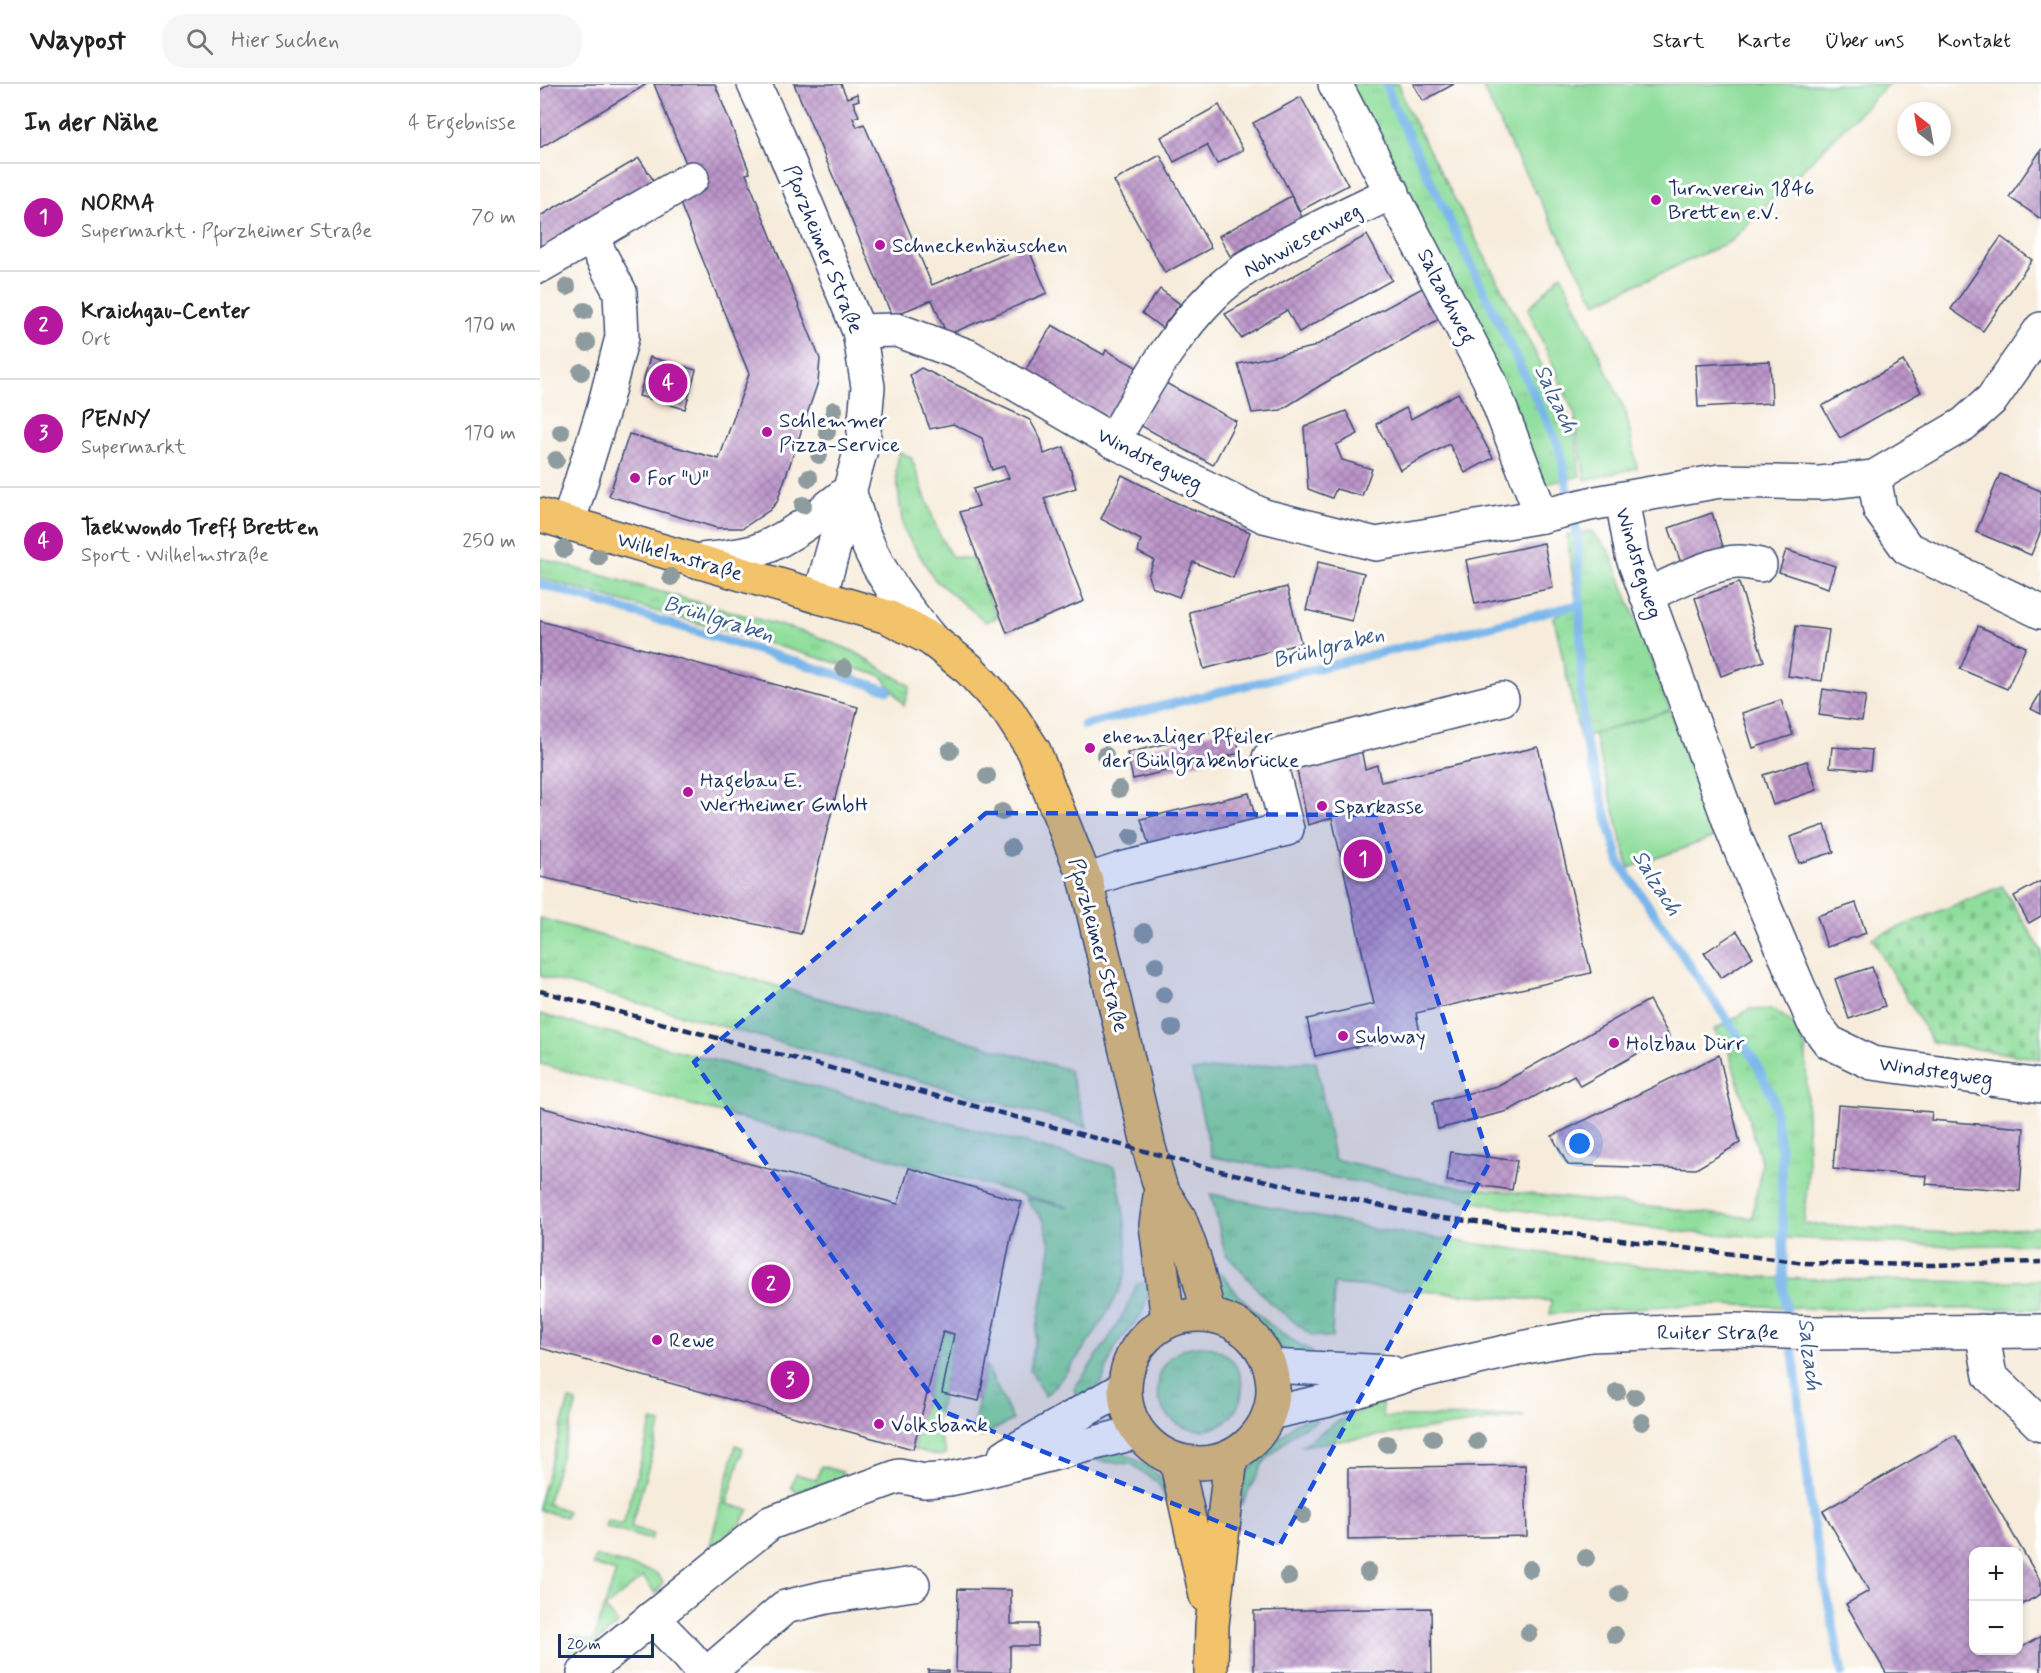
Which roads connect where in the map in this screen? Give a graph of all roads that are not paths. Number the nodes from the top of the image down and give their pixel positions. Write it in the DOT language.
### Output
graph roads {
  1 [pos="754,84"];
  2 [pos="1335,84"];
  3 [pos="692,178"];
  4 [pos="1393,192"];
  5 [pos="591,237"];
  6 [pos="540,266"];
  7 [pos="2041,329"];
  8 [pos="859,331"];
  9 [pos="1113,441"];
  10 [pos="1874,477"];
  11 [pos="849,491"];
  12 [pos="1622,499"];
  13 [pos="1546,515"];
  14 [pos="554,520"];
  15 [pos="694,561"];
  16 [pos="1760,566"];
  17 [pos="1647,595"];
  18 [pos="820,597"];
  19 [pos="2041,612"];
  20 [pos="931,639"];
  21 [pos="1502,699"];
  22 [pos="1086,881"];
  23 [pos="2041,1086"];
  24 [pos="1161,1189"];
  25 [pos="1209,1315"];
  26 [pos="1168,1321"];
  27 [pos="1982,1331"];
  28 [pos="2041,1331"];
  29 [pos="1270,1366"];
  30 [pos="1413,1373"];
  31 [pos="1124,1388"];
  32 [pos="1270,1413"];
  33 [pos="2041,1425"];
  34 [pos="1138,1432"];
  35 [pos="1231,1457"];
  36 [pos="1176,1460"];
  37 [pos="978,1473"];
  38 [pos="913,1584"];
  39 [pos="652,1618"];
  40 [pos="1212,1625"];
  41 [pos="584,1673"];
  42 [pos="702,1673"];
  43 [pos="708,1673"];
  44 [pos="1211,1673"];
  1 -- 8 [label="street, Pforzheimer Straße"];
  2 -- 4 [label="street, Salzachweg"];
  3 -- 5 [label="street"];
  4 -- 9 [label="street, Nohwiesenweg"];
  4 -- 13 [label="street, Salzachweg"];
  5 -- 6 [label="street"];
  5 -- 14 [label="street"];
  7 -- 10 [label="street"];
  8 -- 9 [label="street, Windstegweg"];
  8 -- 11 [label="street, Pforzheimer Straße"];
  9 -- 13 [label="street, Windstegweg"];
  10 -- 12 [label="street"];
  10 -- 19 [label="street"];
  11 -- 15 [label="street"];
  11 -- 18 [label="street, Pforzheimer Straße"];
  11 -- 20 [label="street, Pforzheimer Straße"];
  12 -- 13 [label="street, Windstegweg"];
  12 -- 17 [label="street, Windstegweg"];
  14 -- 15 [label="main road, Wilhelmstraße"];
  15 -- 18 [label="main road, Wilhelmstraße"];
  16 -- 17 [label="street"];
  17 -- 23 [label="street, Windstegweg"];
  18 -- 20 [label="main road, Pforzheimer Straße"];
  20 -- 22 [label="main road, Pforzheimer Straße"];
  21 -- 22 [label="street"];
  22 -- 24 [label="main road, Pforzheimer Straße"];
  24 -- 25 [label="main road, Pforzheimer Straße"];
  24 -- 26 [label="main road, Pforzheimer Straße"];
  25 -- 26 [label="main road"];
  25 -- 29 [label="main road"];
  26 -- 31 [label="main road"];
  27 -- 28 [label="street, Ruiter Straße"];
  27 -- 30 [label="street, Ruiter Straße"];
  27 -- 33 [label="street"];
  29 -- 30 [label="street, Ruiter Straße"];
  29 -- 32 [label="main road"];
  30 -- 32 [label="street, Ruiter Straße"];
  31 -- 34 [label="main road"];
  31 -- 37 [label="street"];
  32 -- 35 [label="main road"];
  34 -- 36 [label="main road"];
  34 -- 37 [label="street"];
  35 -- 36 [label="main road"];
  35 -- 40 [label="main road"];
  36 -- 40 [label="main road"];
  37 -- 39 [label="street"];
  38 -- 43 [label="street"];
  39 -- 41 [label="street"];
  39 -- 42 [label="street"];
  40 -- 44 [label="main road"];
}
